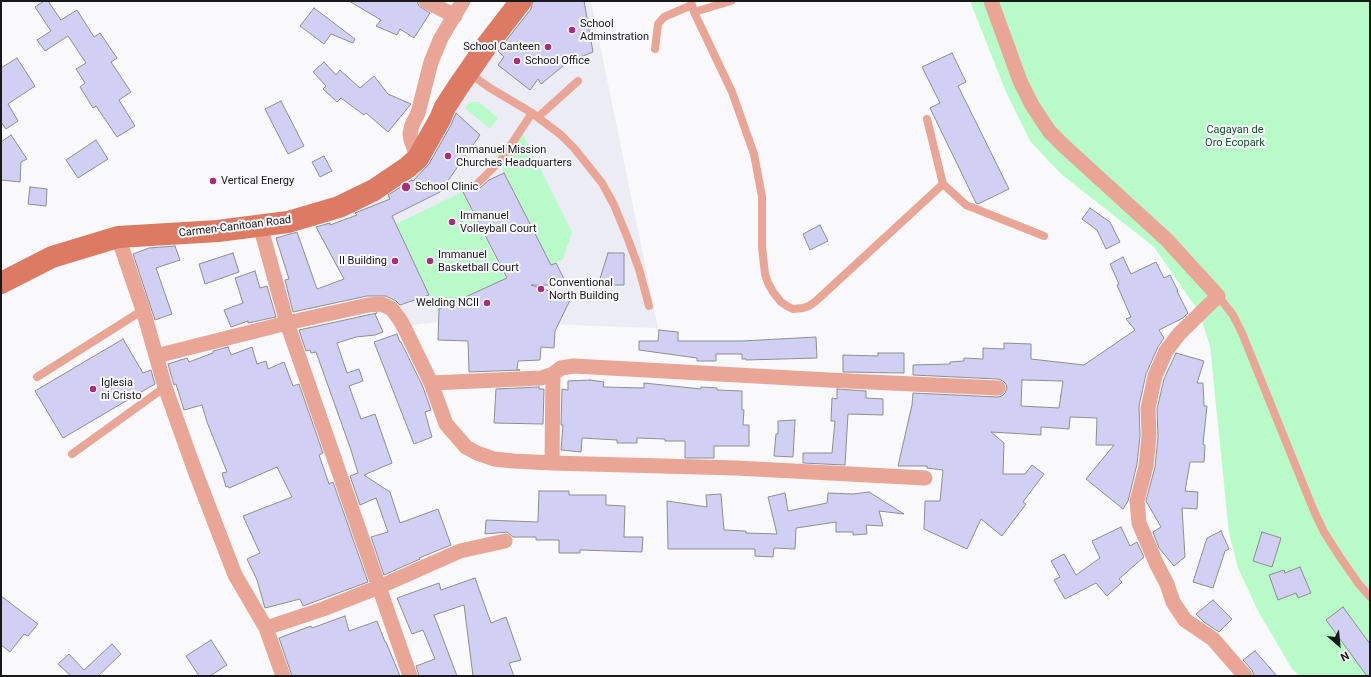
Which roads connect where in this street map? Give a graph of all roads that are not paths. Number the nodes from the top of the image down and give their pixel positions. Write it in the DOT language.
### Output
graph roads {
  1 [pos="426,1"];
  2 [pos="463,1"];
  3 [pos="521,1"];
  4 [pos="732,1"];
  5 [pos="991,1"];
  6 [pos="692,6"];
  7 [pos="455,16"];
  8 [pos="655,49"];
  9 [pos="468,73"];
  10 [pos="578,81"];
  11 [pos="535,115"];
  12 [pos="927,119"];
  13 [pos="418,158"];
  14 [pos="478,183"];
  15 [pos="943,184"];
  16 [pos="260,225"];
  17 [pos="1044,236"];
  18 [pos="118,237"];
  19 [pos="1,283"];
  20 [pos="1218,296"];
  21 [pos="649,306"];
  22 [pos="143,310"];
  23 [pos="287,323"];
  24 [pos="156,356"];
  25 [pos="553,374"];
  26 [pos="37,377"];
  27 [pos="431,383"];
  28 [pos="165,386"];
  29 [pos="998,388"];
  30 [pos="72,454"];
  31 [pos="552,463"];
  32 [pos="925,478"];
  33 [pos="506,541"];
  34 [pos="379,587"];
  35 [pos="1370,597"];
  36 [pos="266,628"];
  37 [pos="283,676"];
  38 [pos="410,676"];
  39 [pos="1245,676"];
  1 -- 7 [label="street"];
  2 -- 7 [label="street"];
  3 -- 9 [label="main road, Carmen-Canitoan Road"];
  4 -- 6 [label="lane"];
  5 -- 20 [label="street"];
  6 -- 8 [label="lane"];
  6 -- 15 [label="lane"];
  7 -- 13 [label="street"];
  9 -- 11 [label="lane"];
  9 -- 13 [label="main road, Carmen-Canitoan Road"];
  10 -- 11 [label="lane"];
  11 -- 14 [label="lane"];
  11 -- 21 [label="lane"];
  12 -- 15 [label="lane"];
  13 -- 16 [label="main road, Carmen-Canitoan Road"];
  15 -- 17 [label="lane"];
  16 -- 18 [label="main road, Carmen-Canitoan Road"];
  16 -- 23 [label="street"];
  18 -- 19 [label="main road, Carmen-Canitoan Road"];
  18 -- 22 [label="street"];
  20 -- 35 [label="lane"];
  20 -- 39 [label="street"];
  22 -- 24 [label="street"];
  22 -- 26 [label="lane"];
  23 -- 24 [label="street"];
  23 -- 27 [label="street"];
  23 -- 34 [label="street"];
  24 -- 28 [label="street"];
  25 -- 27 [label="street"];
  25 -- 29 [label="street"];
  25 -- 31 [label="street"];
  27 -- 31 [label="street"];
  28 -- 30 [label="lane"];
  28 -- 36 [label="street"];
  31 -- 32 [label="street"];
  33 -- 34 [label="street"];
  34 -- 36 [label="street"];
  34 -- 38 [label="street"];
  36 -- 37 [label="street"];
}
